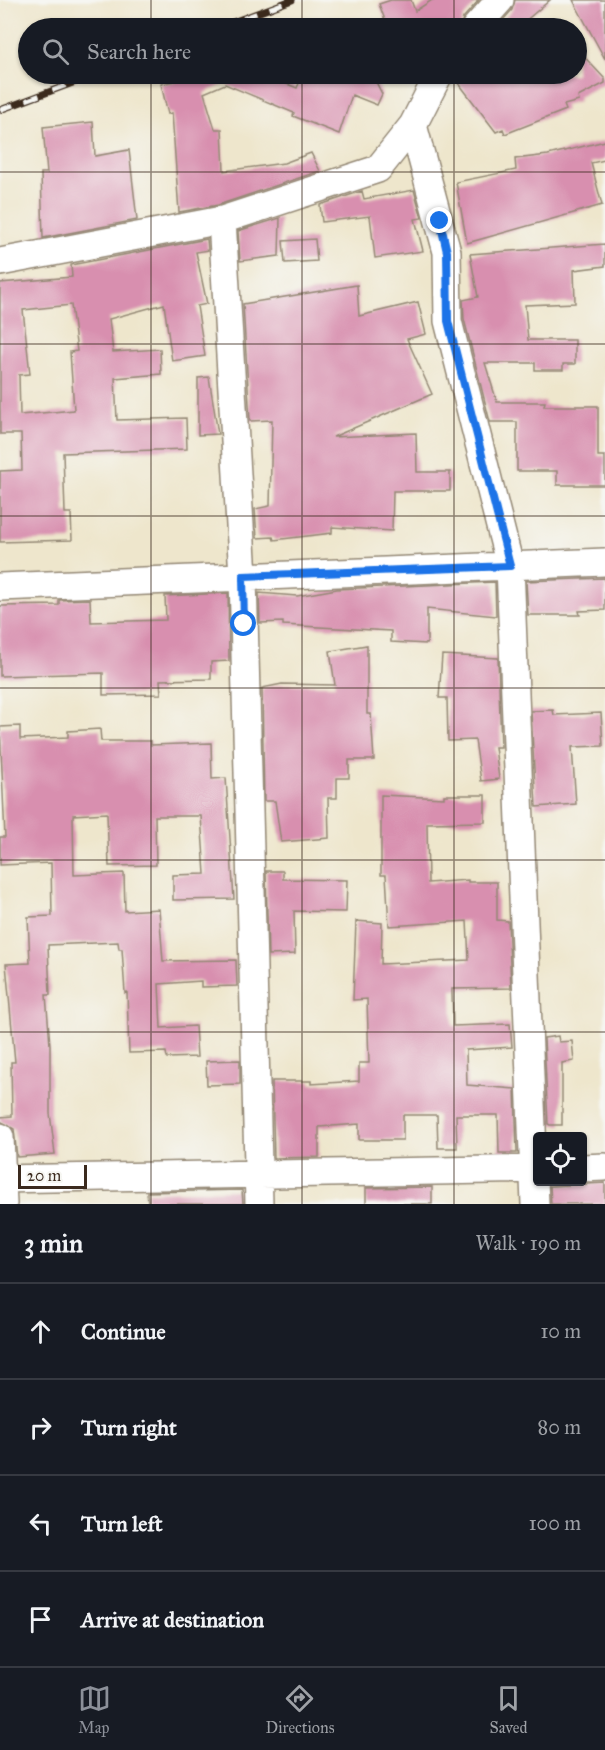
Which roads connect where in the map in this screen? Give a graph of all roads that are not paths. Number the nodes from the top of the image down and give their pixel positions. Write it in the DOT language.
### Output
graph roads {
  1 [pos="500,0"];
  2 [pos="484,18"];
  3 [pos="434,84"];
  4 [pos="413,125"];
  5 [pos="222,220"];
  6 [pos="0,262"];
  7 [pos="605,562"];
  8 [pos="510,566"];
  9 [pos="243,576"];
  10 [pos="0,587"];
  11 [pos="534,1132"];
  12 [pos="0,1137"];
  13 [pos="605,1167"];
  14 [pos="587,1168"];
  15 [pos="533,1169"];
  16 [pos="258,1176"];
  17 [pos="536,1186"];
  18 [pos="2,1187"];
  19 [pos="259,1204"];
  20 [pos="536,1204"];
  1 -- 2 [label="street"];
  3 -- 4 [label="street"];
  4 -- 5 [label="street"];
  4 -- 8 [label="street"];
  5 -- 6 [label="street"];
  5 -- 9 [label="street"];
  7 -- 8 [label="street"];
  8 -- 9 [label="street"];
  8 -- 11 [label="street"];
  9 -- 10 [label="street"];
  9 -- 16 [label="street"];
  12 -- 18 [label="street"];
  13 -- 14 [label="street"];
  15 -- 16 [label="street"];
  16 -- 18 [label="street"];
  16 -- 19 [label="street"];
  17 -- 20 [label="street"];
}
